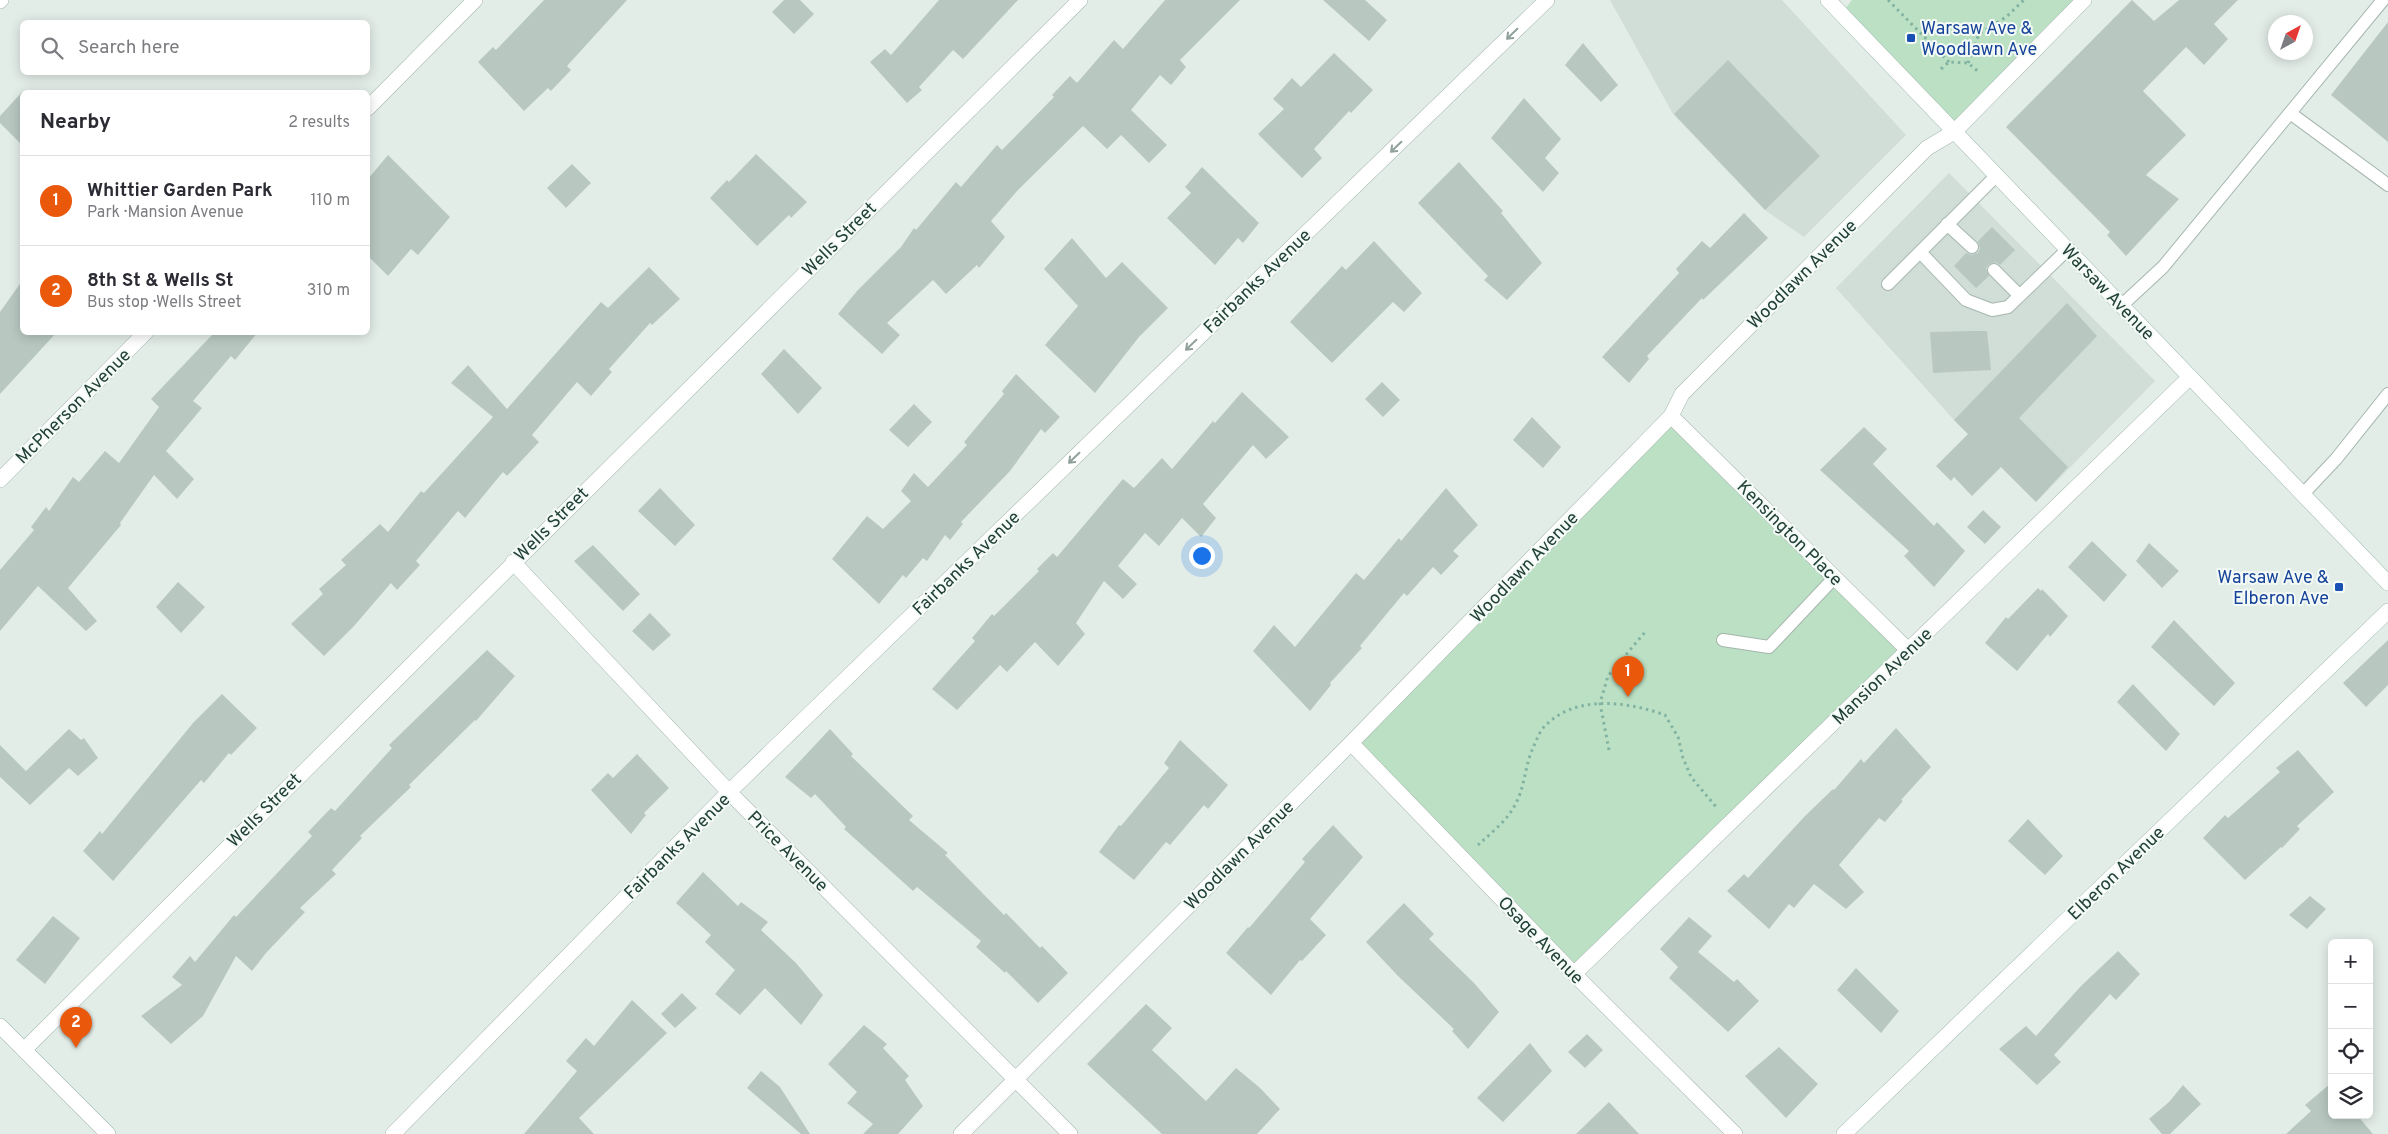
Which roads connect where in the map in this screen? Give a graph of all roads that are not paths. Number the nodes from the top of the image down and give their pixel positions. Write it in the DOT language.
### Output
graph roads {
  1 [pos="475,0"];
  2 [pos="1080,0"];
  3 [pos="1547,0"];
  4 [pos="1828,0"];
  5 [pos="2084,0"];
  6 [pos="2383,0"];
  7 [pos="370,106"];
  8 [pos="2290,112"];
  9 [pos="1954,132"];
  10 [pos="1996,176"];
  11 [pos="2388,185"];
  12 [pos="1948,224"];
  13 [pos="1972,247"];
  14 [pos="2067,250"];
  15 [pos="1920,252"];
  16 [pos="1994,270"];
  17 [pos="1888,284"];
  18 [pos="2019,296"];
  19 [pos="2122,305"];
  20 [pos="143,335"];
  21 [pos="2190,377"];
  22 [pos="2388,394"];
  23 [pos="1671,416"];
  24 [pos="0,480"];
  25 [pos="2303,494"];
  26 [pos="513,562"];
  27 [pos="1835,577"];
  28 [pos="2388,583"];
  29 [pos="2388,611"];
  30 [pos="1724,640"];
  31 [pos="1908,650"];
  32 [pos="1351,743"];
  33 [pos="729,792"];
  34 [pos="1574,974"];
  35 [pos="0,1026"];
  36 [pos="24,1050"];
  37 [pos="1015,1079"];
  38 [pos="108,1134"];
  39 [pos="394,1134"];
  40 [pos="961,1134"];
  41 [pos="1070,1134"];
  42 [pos="1735,1134"];
  43 [pos="1844,1134"];
  1 -- 7 [label="street"];
  2 -- 26 [label="street, Wells Street"];
  3 -- 33 [label="street, Fairbanks Avenue, one-way"];
  4 -- 9 [label="street, Warsaw Avenue"];
  5 -- 9 [label="street, Woodlawn Avenue"];
  6 -- 8 [label="lane"];
  8 -- 11 [label="lane"];
  8 -- 19 [label="lane"];
  9 -- 10 [label="street, Warsaw Avenue"];
  9 -- 23 [label="street, Woodlawn Avenue"];
  10 -- 12 [label="lane"];
  10 -- 14 [label="street, Warsaw Avenue"];
  12 -- 13 [label="lane"];
  12 -- 15 [label="lane"];
  14 -- 18 [label="lane"];
  14 -- 19 [label="street, Warsaw Avenue"];
  15 -- 17 [label="lane"];
  15 -- 18 [label="lane"];
  16 -- 18 [label="lane"];
  19 -- 21 [label="street, Warsaw Avenue"];
  20 -- 24 [label="street, McPherson Avenue"];
  21 -- 25 [label="street, Warsaw Avenue"];
  21 -- 31 [label="street, Mansion Avenue"];
  22 -- 25 [label="lane"];
  23 -- 27 [label="street, Kensington Place"];
  23 -- 32 [label="street, Woodlawn Avenue"];
  25 -- 28 [label="street, Warsaw Avenue"];
  26 -- 33 [label="street, Price Avenue"];
  26 -- 36 [label="street, Wells Street"];
  27 -- 30 [label="lane"];
  27 -- 31 [label="street, Kensington Place"];
  29 -- 43 [label="street, Elberon Avenue"];
  31 -- 34 [label="street, Mansion Avenue"];
  32 -- 34 [label="street, Osage Avenue"];
  32 -- 37 [label="street, Woodlawn Avenue"];
  33 -- 37 [label="street, Price Avenue"];
  33 -- 39 [label="street, Fairbanks Avenue"];
  34 -- 42 [label="street, Osage Avenue"];
  35 -- 36 [label="street"];
  36 -- 38 [label="street"];
  37 -- 40 [label="street, Woodlawn Avenue"];
  37 -- 41 [label="street, Price Avenue"];
}
